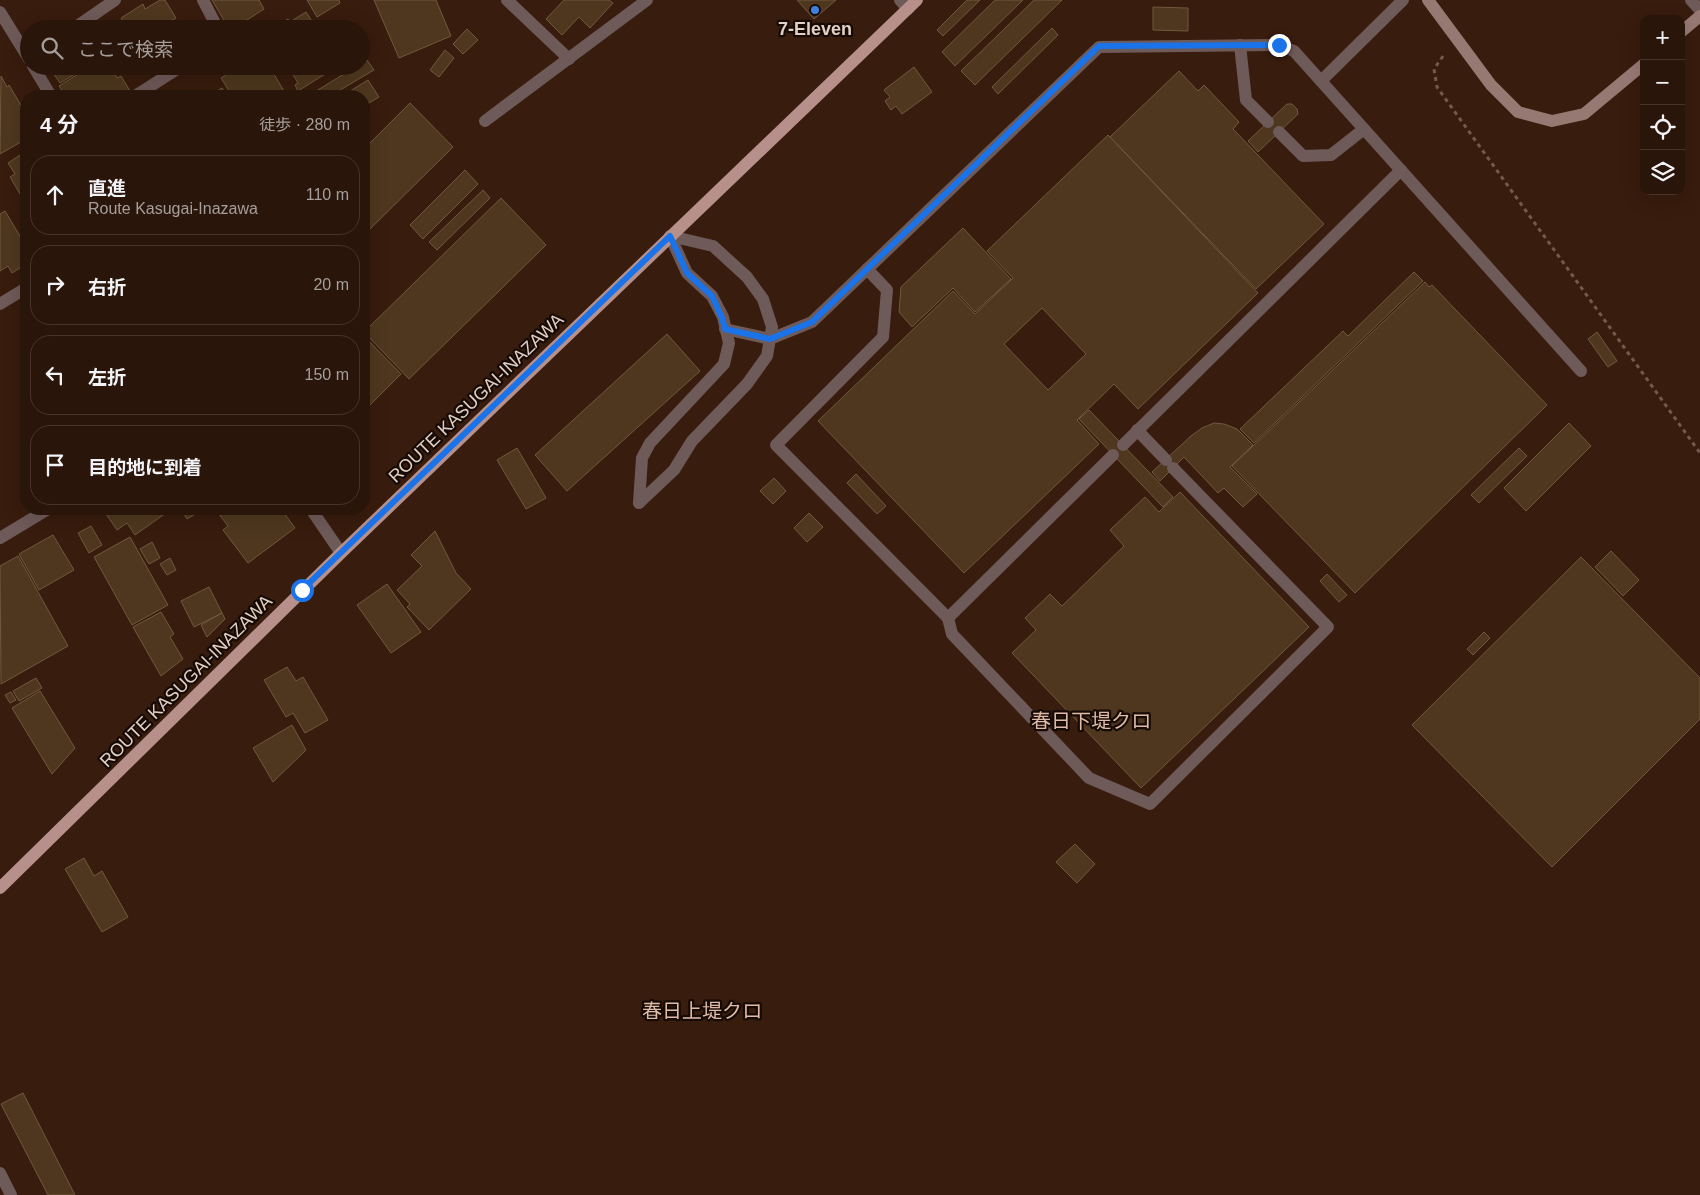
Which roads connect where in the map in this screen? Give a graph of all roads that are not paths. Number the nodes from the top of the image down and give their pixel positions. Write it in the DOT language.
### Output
graph roads {
  1 [pos="114,0"];
  2 [pos="203,0"];
  3 [pos="507,0"];
  4 [pos="647,0"];
  5 [pos="1403,0"];
  6 [pos="1428,0"];
  7 [pos="1691,0"];
  8 [pos="908,3"];
  9 [pos="1700,10"];
  10 [pos="0,12"];
  11 [pos="1700,16"];
  12 [pos="86,20"];
  13 [pos="213,20"];
  14 [pos="1685,29"];
  15 [pos="20,44"];
  16 [pos="1240,45"];
  17 [pos="569,59"];
  18 [pos="1640,67"];
  19 [pos="38,75"];
  20 [pos="168,75"];
  21 [pos="1321,81"];
  22 [pos="47,90"];
  23 [pos="144,90"];
  24 [pos="485,121"];
  25 [pos="1268,122"];
  26 [pos="1364,130"];
  27 [pos="1279,132"];
  28 [pos="1401,170"];
  29 [pos="670,236"];
  30 [pos="867,270"];
  31 [pos="20,292"];
  32 [pos="0,304"];
  33 [pos="725,329"];
  34 [pos="770,339"];
  35 [pos="1581,372"];
  36 [pos="1138,430"];
  37 [pos="1123,445"];
  38 [pos="1113,455"];
  39 [pos="38,515"];
  40 [pos="316,515"];
  41 [pos="0,538"];
  42 [pos="341,553"];
  43 [pos="948,618"];
  44 [pos="0,888"];
  45 [pos="0,1173"];
  46 [pos="11,1195"];
  1 -- 12 [label="street"];
  2 -- 13 [label="street"];
  3 -- 17 [label="street"];
  4 -- 17 [label="street"];
  5 -- 21 [label="street"];
  6 -- 18 [label="main road"];
  7 -- 9 [label="street"];
  8 -- 29 [label="main road, ROUTE KASUGAI-INAZAWA"];
  10 -- 15 [label="street"];
  11 -- 14 [label="main road"];
  16 -- 21 [label="street"];
  16 -- 25 [label="street"];
  16 -- 30 [label="street"];
  17 -- 24 [label="street"];
  19 -- 22 [label="street"];
  20 -- 23 [label="street"];
  21 -- 26 [label="street"];
  26 -- 27 [label="street"];
  26 -- 28 [label="street"];
  28 -- 35 [label="street"];
  28 -- 36 [label="street"];
  29 -- 33 [label="street"];
  29 -- 34 [label="street"];
  29 -- 42 [label="main road, ROUTE KASUGAI-INAZAWA"];
  30 -- 34 [label="street"];
  30 -- 43 [label="street"];
  31 -- 32 [label="street"];
  33 -- 34 [label="street"];
  33 -- 34 [label="street"];
  36 -- 37 [label="street"];
  36 -- 43 [label="street"];
  38 -- 43 [label="street"];
  39 -- 41 [label="street"];
  40 -- 42 [label="street"];
  42 -- 44 [label="main road, ROUTE KASUGAI-INAZAWA"];
  45 -- 46 [label="street"];
}
